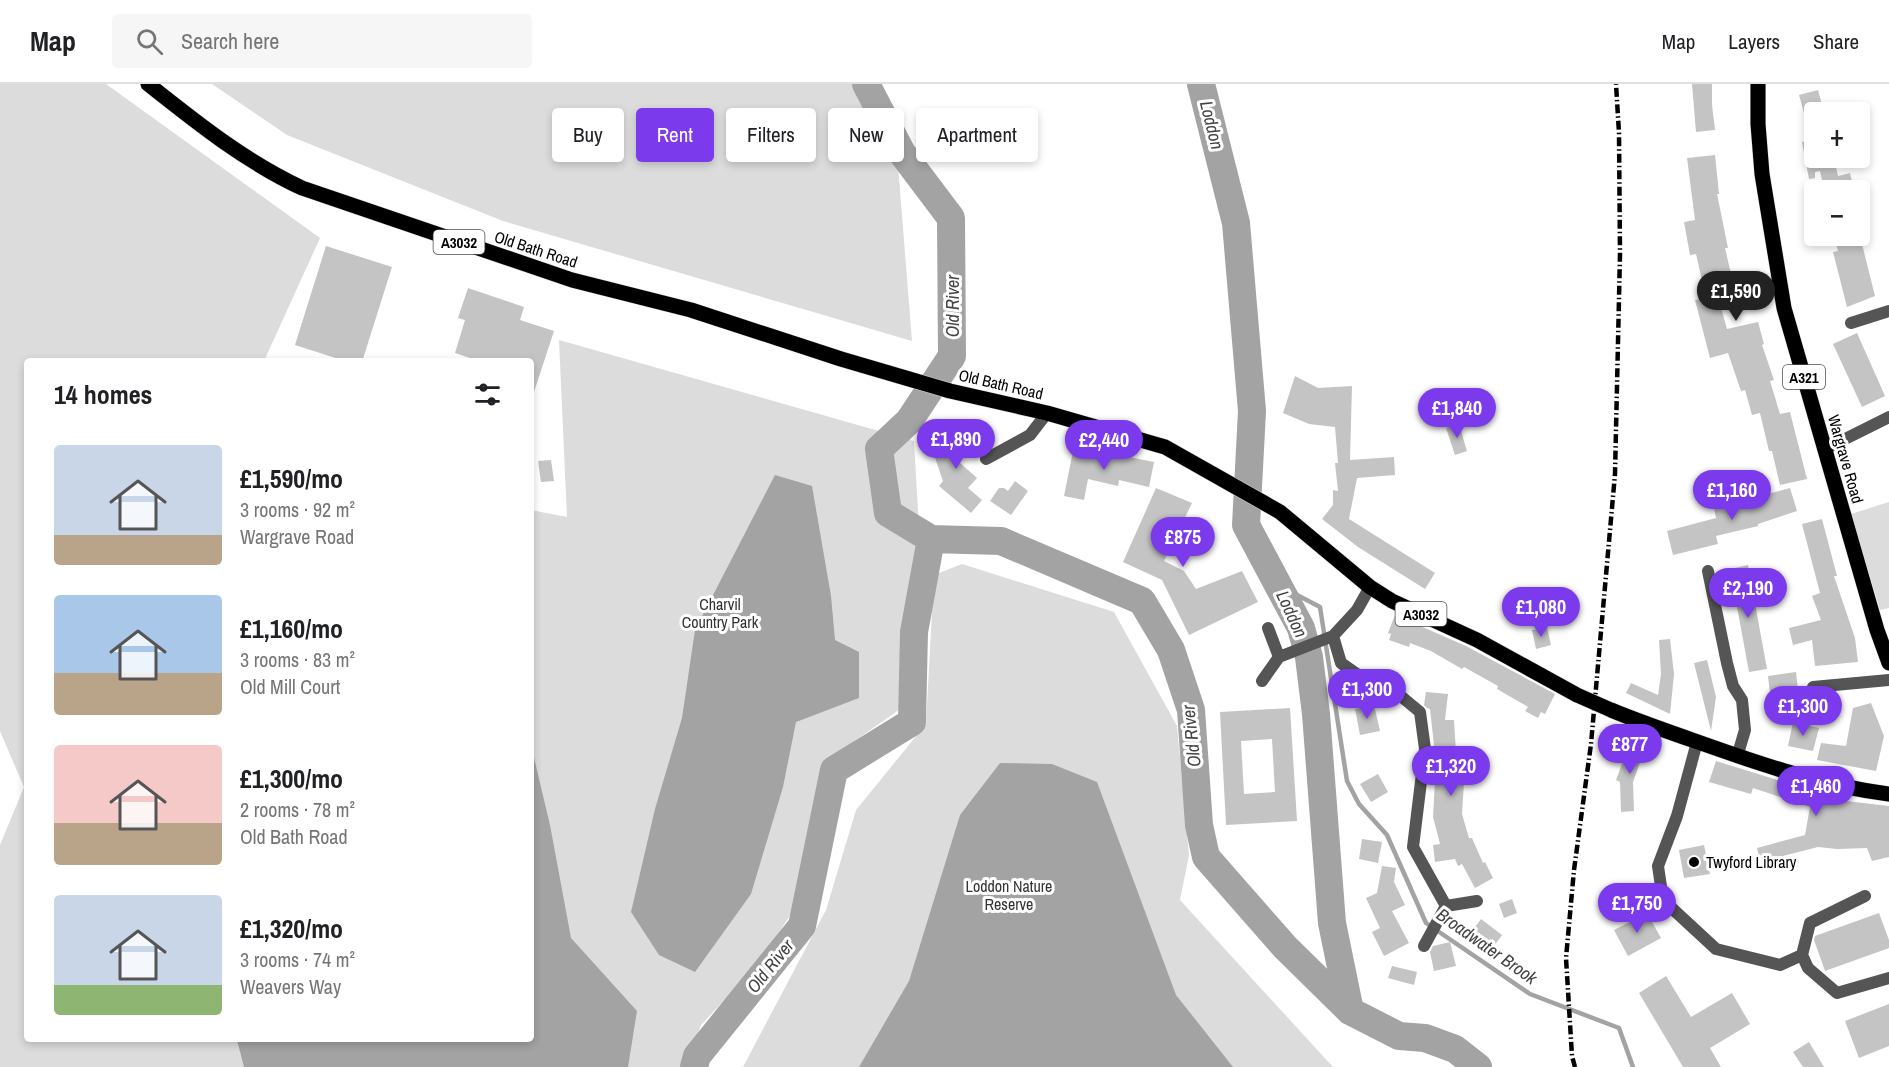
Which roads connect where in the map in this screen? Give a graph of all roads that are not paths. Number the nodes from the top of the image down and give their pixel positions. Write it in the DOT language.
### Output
graph roads {
  1 [pos="148,84"];
  2 [pos="1758,84"];
  3 [pos="1889,311"];
  4 [pos="1851,323"];
  5 [pos="1047,413"];
  6 [pos="1889,417"];
  7 [pos="1825,449"];
  8 [pos="986,459"];
  9 [pos="1708,571"];
  10 [pos="1370,587"];
  11 [pos="1268,628"];
  12 [pos="1331,637"];
  13 [pos="1284,655"];
  14 [pos="1889,663"];
  15 [pos="1889,680"];
  16 [pos="1262,681"];
  17 [pos="1813,687"];
  18 [pos="1697,742"];
  19 [pos="1737,757"];
  20 [pos="1889,794"];
  21 [pos="1865,896"];
  22 [pos="1477,901"];
  23 [pos="1446,906"];
  24 [pos="1424,946"];
  25 [pos="1802,956"];
  26 [pos="1889,978"];
  1 -- 5 [label="main road, Old Bath Road / A3032"];
  2 -- 7 [label="main road, Wargrave Road / A321"];
  3 -- 4 [label="street"];
  5 -- 8 [label="street"];
  5 -- 10 [label="main road, Old Bath Road / A3032"];
  6 -- 7 [label="street"];
  7 -- 14 [label="main road, Wargrave Road / A321"];
  9 -- 19 [label="street"];
  10 -- 12 [label="street"];
  10 -- 18 [label="main road, Old Bath Road / A3032, bridge"];
  11 -- 13 [label="street"];
  12 -- 13 [label="street"];
  12 -- 23 [label="street"];
  13 -- 16 [label="street"];
  15 -- 17 [label="street"];
  18 -- 19 [label="main road, Old Bath Road / A3032"];
  18 -- 25 [label="street"];
  19 -- 20 [label="main road, Old Bath Road / A3032"];
  21 -- 25 [label="street"];
  22 -- 23 [label="street"];
  23 -- 24 [label="street"];
  25 -- 26 [label="street"];
}
